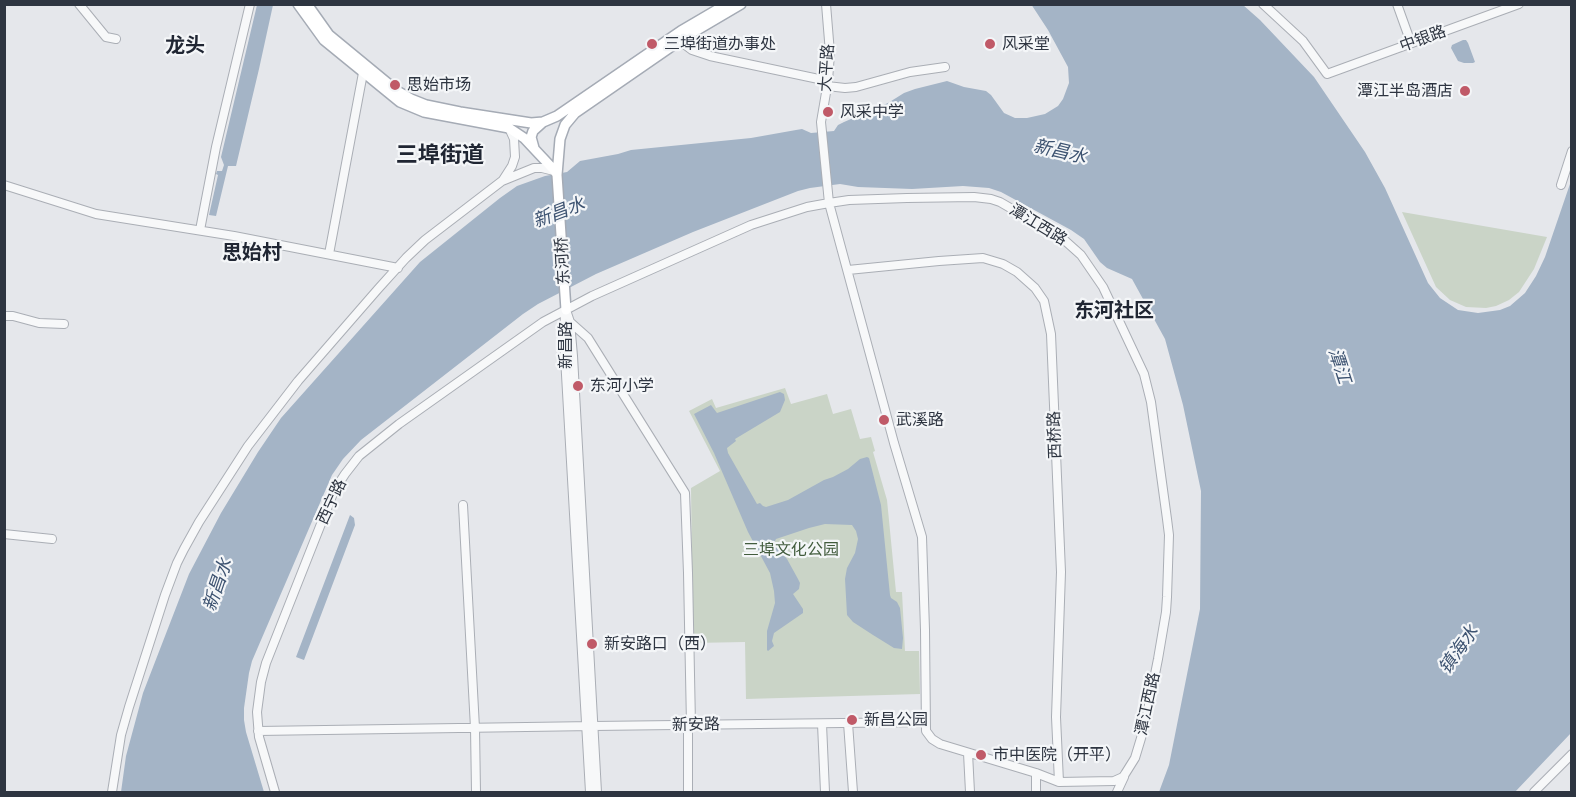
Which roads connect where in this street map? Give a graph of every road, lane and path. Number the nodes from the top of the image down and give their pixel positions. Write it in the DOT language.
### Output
graph roads {
  1 [pos="80,4"];
  2 [pos="250,4"];
  3 [pos="298,4"];
  4 [pos="307,4"];
  5 [pos="727,4"];
  6 [pos="741,4"];
  7 [pos="826,4"];
  8 [pos="1263,4"];
  9 [pos="1397,4"];
  10 [pos="1519,4"];
  11 [pos="1502,7"];
  12 [pos="711,8"];
  13 [pos="116,39"];
  14 [pos="680,41"];
  15 [pos="1411,43"];
  16 [pos="945,67"];
  17 [pos="363,73"];
  18 [pos="828,83"];
  19 [pos="543,122"];
  20 [pos="509,128"];
  21 [pos="535,149"];
  22 [pos="1572,151"];
  23 [pos="556,173"];
  24 [pos="502,181"];
  25 [pos="4,185"];
  26 [pos="1561,185"];
  27 [pos="829,203"];
  28 [pos="200,231"];
  29 [pos="329,254"];
  30 [pos="398,268"];
  31 [pos="848,270"];
  32 [pos="566,310"];
  33 [pos="4,316"];
  34 [pos="570,322"];
  35 [pos="64,324"];
  36 [pos="463,505"];
  37 [pos="4,534"];
  38 [pos="52,539"];
  39 [pos="925,722"];
  40 [pos="848,723"];
  41 [pos="822,724"];
  42 [pos="689,725"];
  43 [pos="590,726"];
  44 [pos="475,728"];
  45 [pos="258,731"];
  46 [pos="968,753"];
  47 [pos="1572,754"];
  48 [pos="1128,771"];
  49 [pos="1036,773"];
  50 [pos="1114,781"];
  51 [pos="1059,782"];
  52 [pos="1536,790"];
  53 [pos="112,792"];
  54 [pos="275,792"];
  55 [pos="476,792"];
  56 [pos="590,792"];
  57 [pos="597,792"];
  58 [pos="688,792"];
  59 [pos="825,792"];
  60 [pos="852,792"];
  61 [pos="970,792"];
  62 [pos="1036,792"];
  63 [pos="1116,792"];
  1 -- 13 [label="street"];
  2 -- 28 [label="street"];
  3 -- 17 [label="main road"];
  4 -- 19 [label="main road"];
  5 -- 12 [label="main road"];
  6 -- 14 [label="main road, 东河桥"];
  7 -- 18 [label="street, 大平路"];
  8 -- 15 [label="street, 中银路"];
  9 -- 15 [label="street"];
  10 -- 11 [label="street, 中银路"];
  11 -- 15 [label="street, 中银路"];
  12 -- 19 [label="main road"];
  14 -- 18 [label="street"];
  14 -- 23 [label="main road, 东河桥"];
  16 -- 18 [label="street"];
  17 -- 20 [label="main road"];
  17 -- 29 [label="street"];
  18 -- 27 [label="street, 大平路"];
  19 -- 21 [label="main road"];
  20 -- 21 [label="main road"];
  20 -- 24 [label="street"];
  21 -- 23 [label="main road"];
  22 -- 26 [label="street"];
  23 -- 24 [label="street"];
  23 -- 32 [label="main road, 东河桥"];
  24 -- 30 [label="street"];
  25 -- 28 [label="street"];
  27 -- 31 [label="street"];
  27 -- 32 [label="street, 潭江西路"];
  27 -- 48 [label="street, 潭江西路"];
  28 -- 29 [label="street"];
  29 -- 30 [label="street"];
  30 -- 53 [label="street"];
  31 -- 39 [label="street"];
  31 -- 51 [label="street, 西桥路"];
  32 -- 34 [label="street, 新昌路"];
  32 -- 43 [label="street, 新昌路"];
  32 -- 45 [label="street, 西宁路"];
  33 -- 35 [label="street"];
  34 -- 42 [label="street"];
  34 -- 43 [label="street, 新昌路"];
  36 -- 44 [label="street"];
  37 -- 38 [label="street"];
  39 -- 40 [label="street, 新安路"];
  39 -- 46 [label="street"];
  40 -- 41 [label="street, 新安路"];
  40 -- 60 [label="street"];
  41 -- 42 [label="street, 新安路"];
  41 -- 59 [label="street"];
  42 -- 43 [label="street, 新安路"];
  42 -- 58 [label="street"];
  43 -- 44 [label="street, 新安路"];
  43 -- 56 [label="street, 新昌路"];
  43 -- 57 [label="street, 新昌路"];
  44 -- 45 [label="street, 新安路"];
  44 -- 55 [label="street"];
  45 -- 54 [label="street, 西宁路"];
  46 -- 49 [label="street"];
  46 -- 61 [label="street"];
  47 -- 52 [label="street"];
  48 -- 50 [label="street"];
  48 -- 63 [label="street, 潭江西路"];
  49 -- 51 [label="street"];
  49 -- 62 [label="street"];
  50 -- 51 [label="street"];
  50 -- 63 [label="street"];
}
